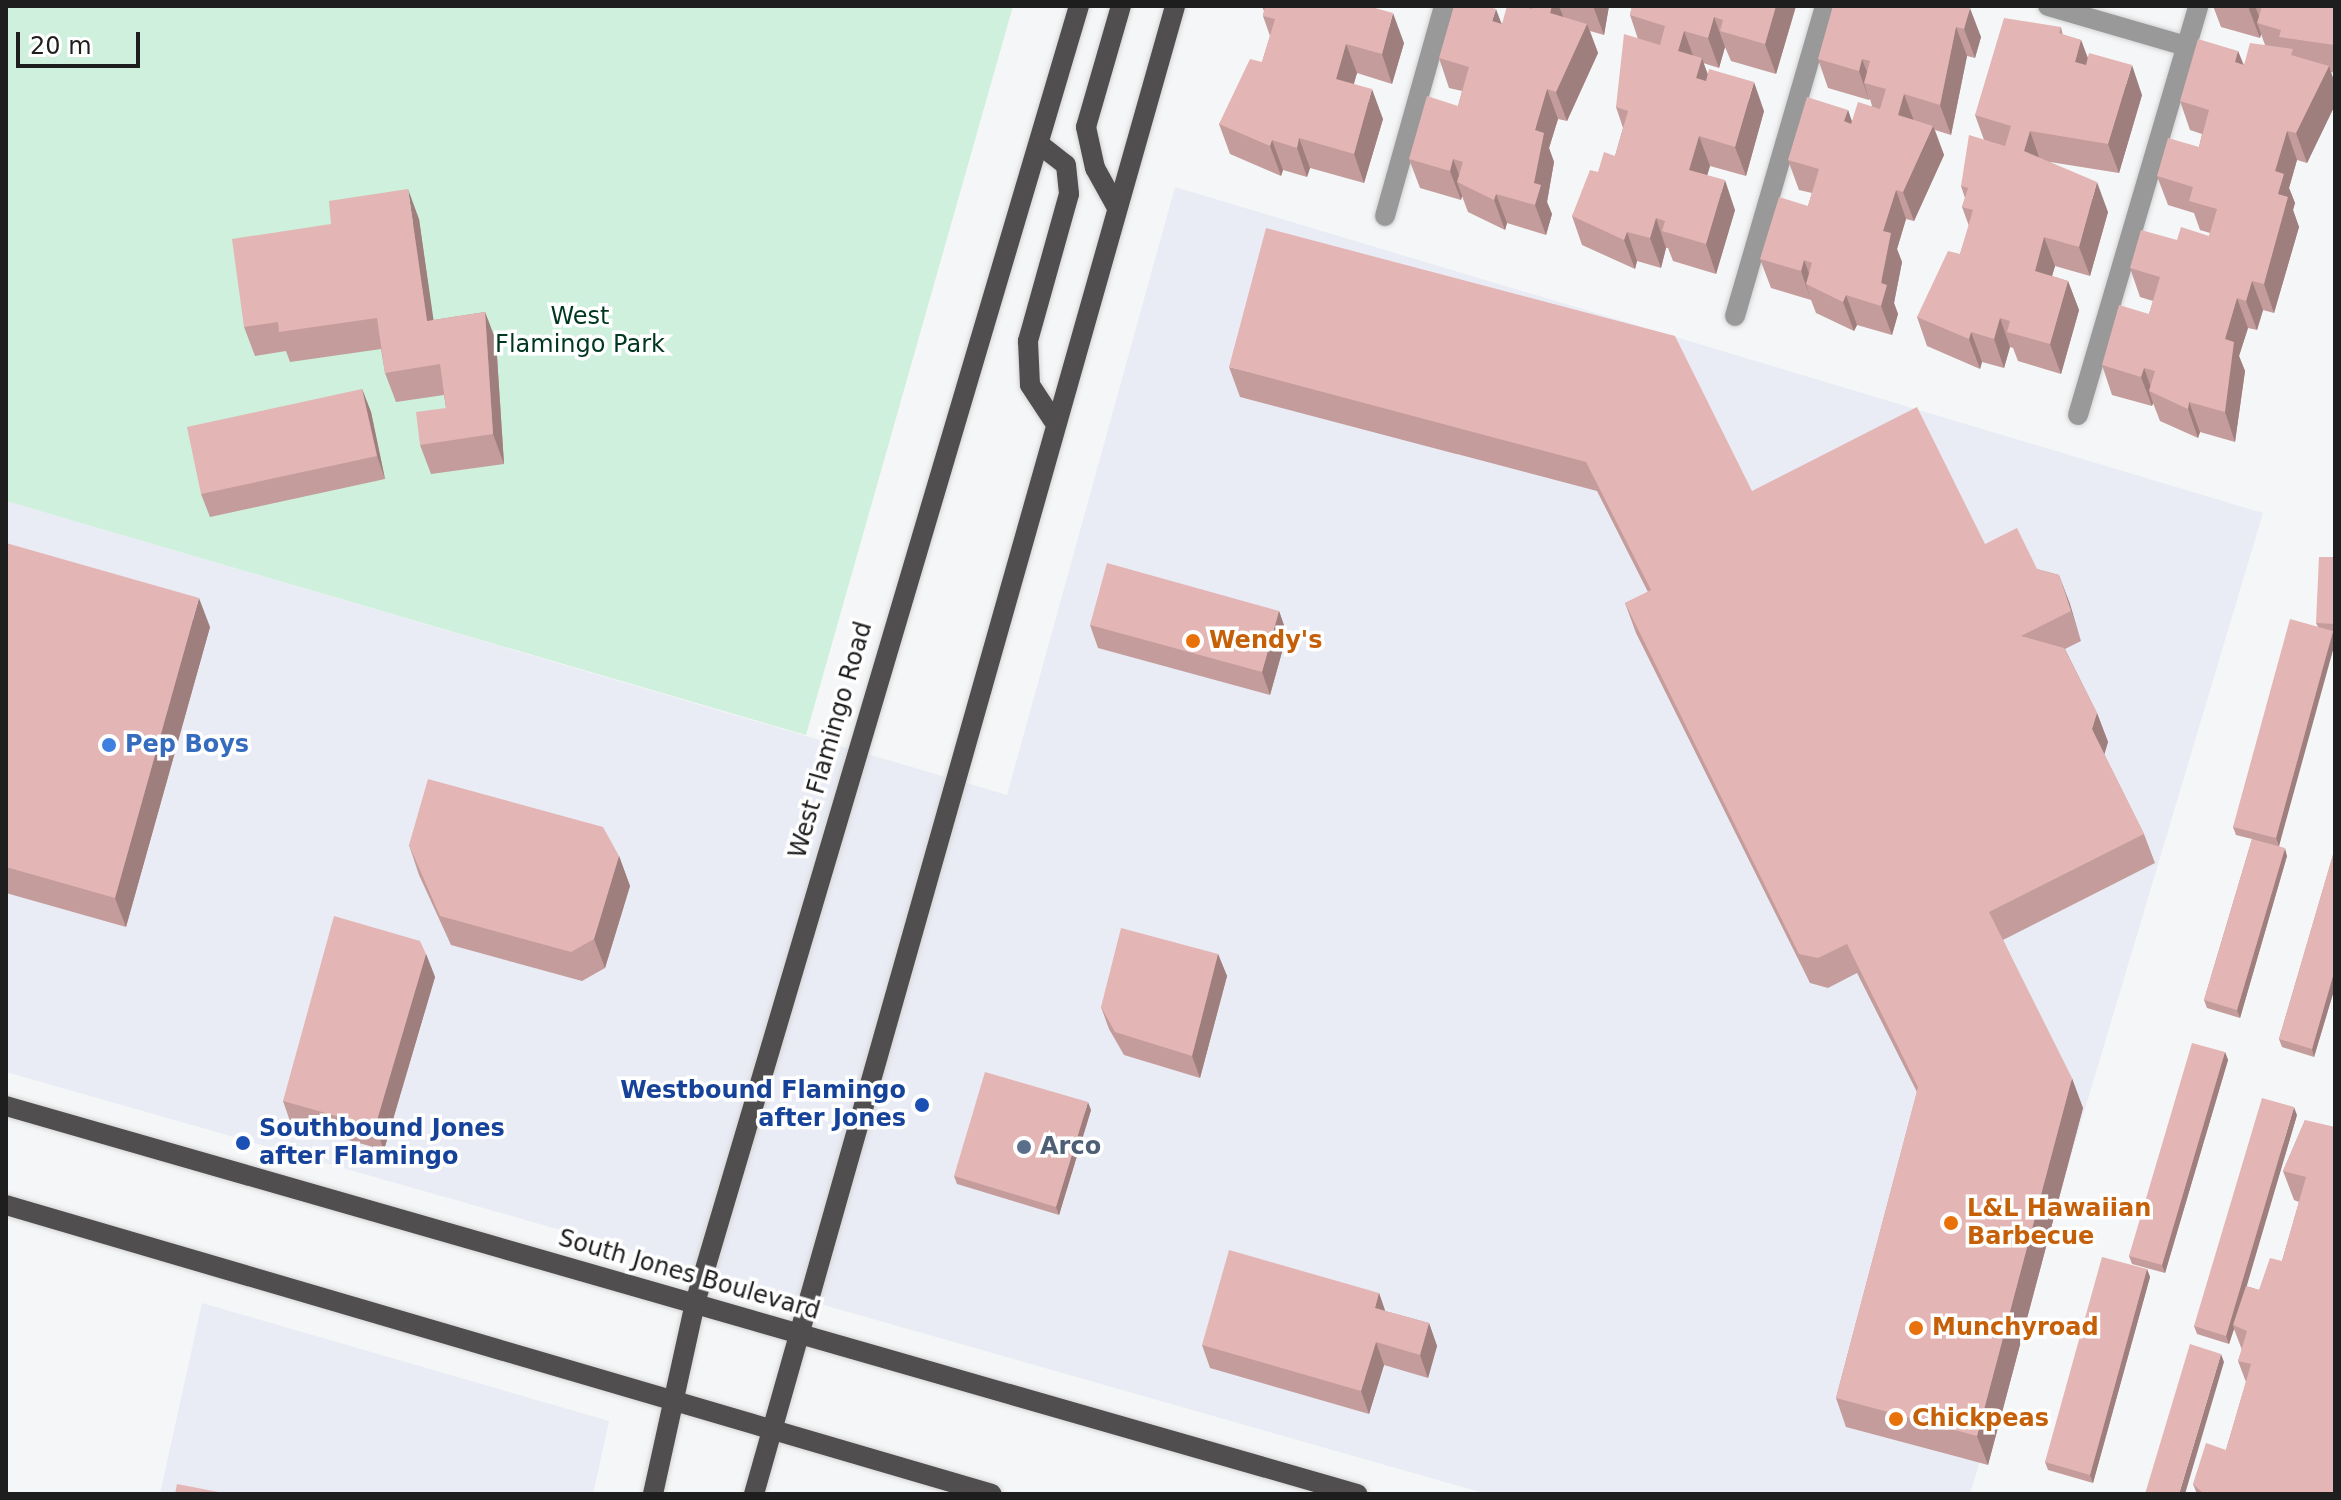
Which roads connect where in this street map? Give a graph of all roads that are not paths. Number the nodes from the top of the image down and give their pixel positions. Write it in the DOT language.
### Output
graph roads {
  1 [pos="1079,6"];
  2 [pos="1121,6"];
  3 [pos="1175,6"];
  4 [pos="1444,6"];
  5 [pos="1825,6"];
  6 [pos="2048,6"];
  7 [pos="2198,6"];
  8 [pos="2186,46"];
  9 [pos="1039,144"];
  10 [pos="1116,206"];
  11 [pos="1385,216"];
  12 [pos="1735,316"];
  13 [pos="2078,415"];
  14 [pos="1053,420"];
  15 [pos="6,1106"];
  16 [pos="6,1205"];
  17 [pos="695,1303"];
  18 [pos="796,1332"];
  19 [pos="672,1402"];
  20 [pos="768,1430"];
  21 [pos="653,1494"];
  22 [pos="754,1494"];
  23 [pos="992,1494"];
  24 [pos="1357,1494"];
  1 -- 9 [label="main road, West Flamingo Road"];
  2 -- 10 [label="main road"];
  3 -- 10 [label="main road"];
  4 -- 11 [label="street"];
  5 -- 12 [label="street"];
  6 -- 8 [label="street"];
  7 -- 8 [label="street"];
  8 -- 13 [label="street"];
  9 -- 14 [label="main road"];
  9 -- 17 [label="main road, West Flamingo Road"];
  10 -- 14 [label="main road"];
  14 -- 18 [label="main road"];
  15 -- 17 [label="main road, South Jones Boulevard"];
  16 -- 19 [label="main road"];
  17 -- 18 [label="main road, South Jones Boulevard"];
  17 -- 19 [label="main road, West Flamingo Road"];
  18 -- 20 [label="main road"];
  18 -- 24 [label="main road, South Jones Boulevard"];
  19 -- 20 [label="main road"];
  19 -- 21 [label="main road, West Flamingo Road"];
  20 -- 22 [label="main road"];
  20 -- 23 [label="main road"];
}
